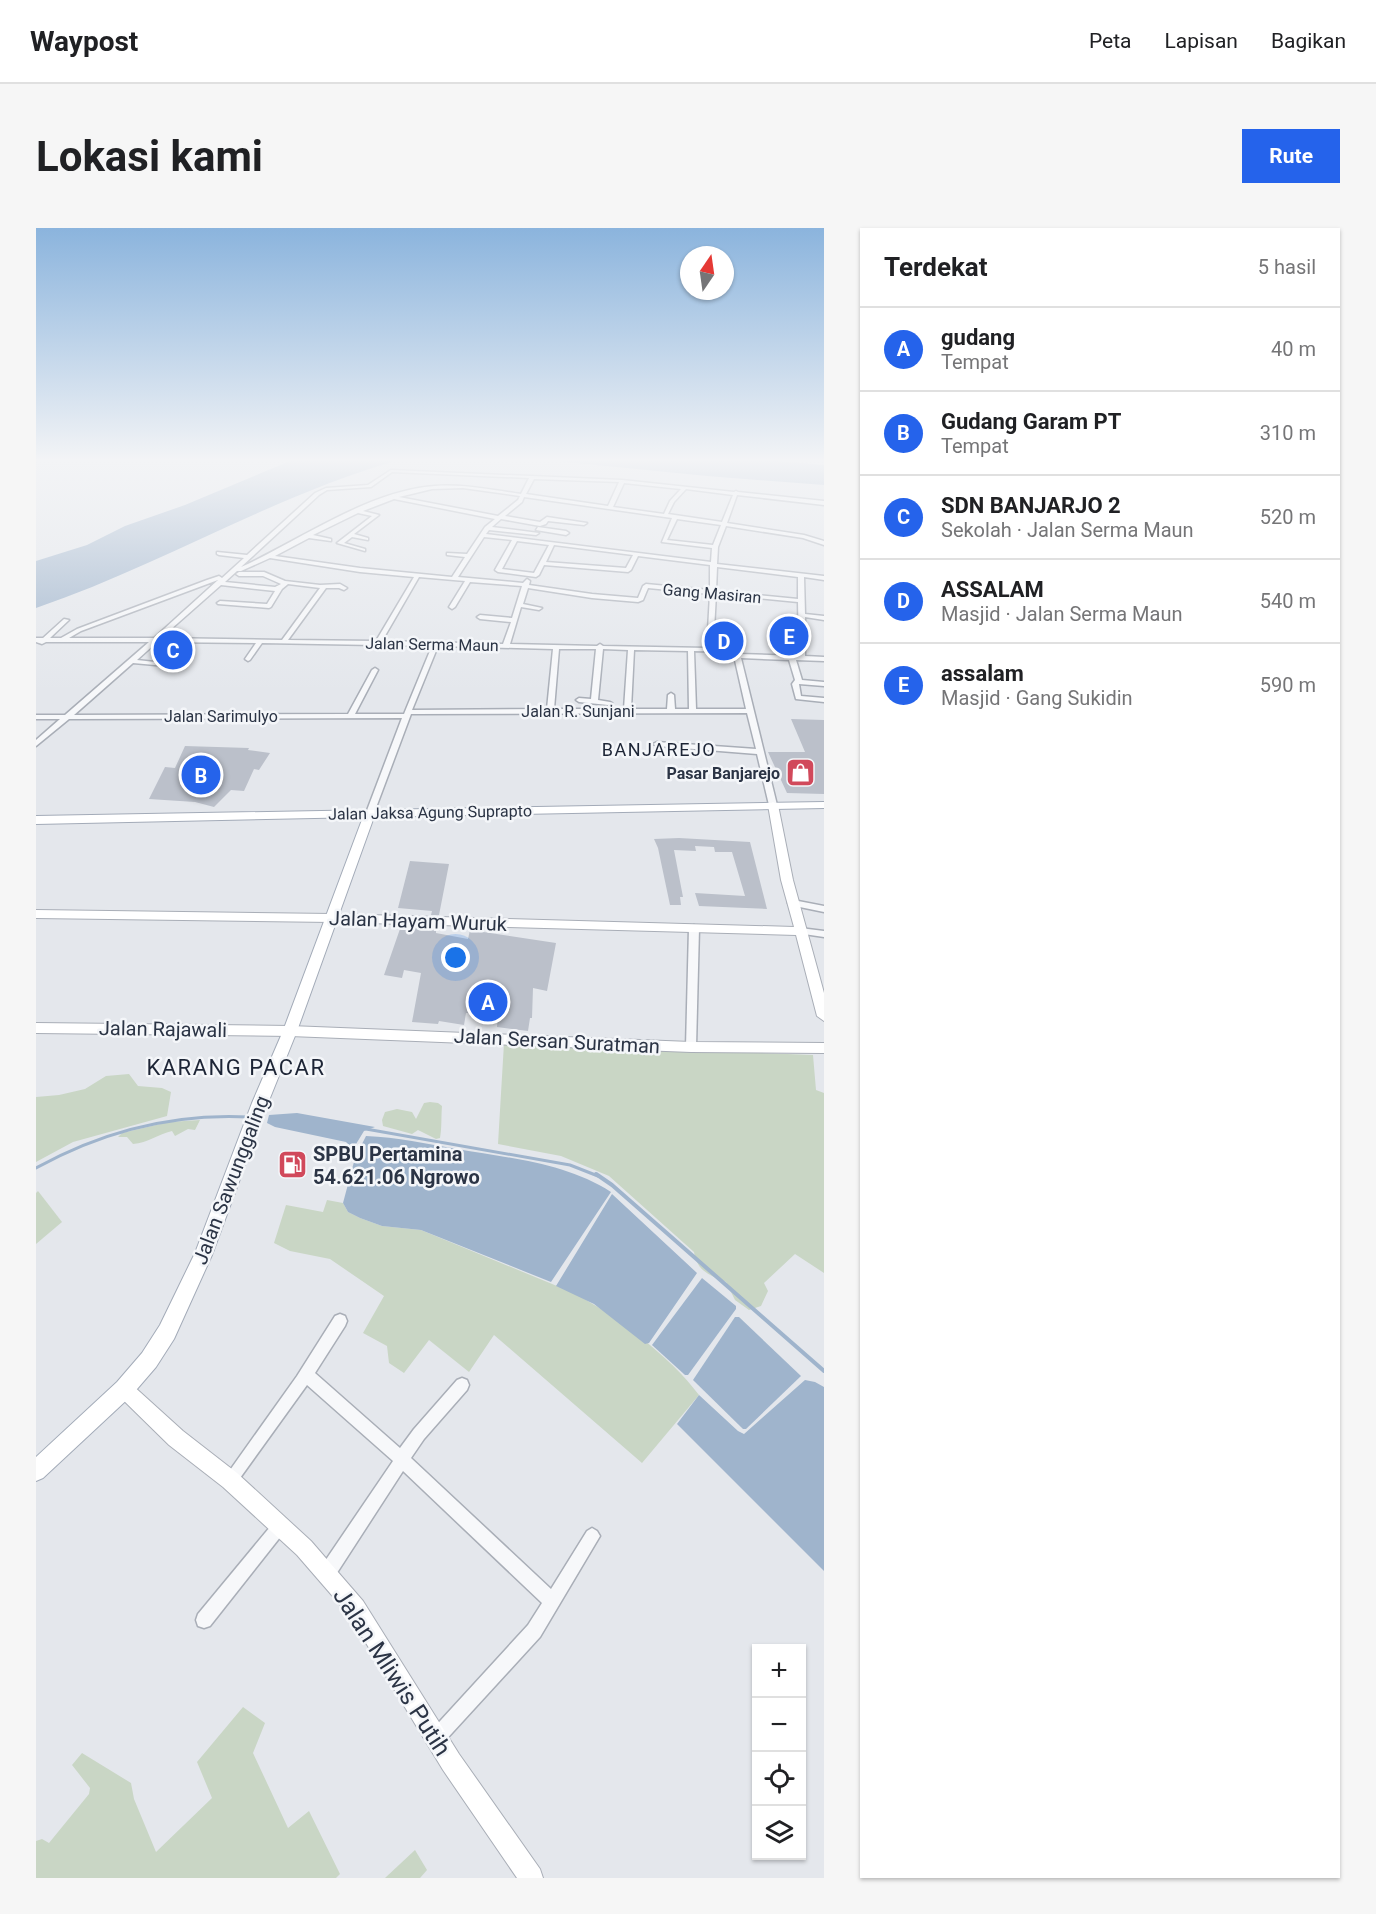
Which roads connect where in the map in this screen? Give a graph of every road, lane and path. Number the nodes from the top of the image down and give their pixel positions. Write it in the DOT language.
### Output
graph roads {
  1 [pos="269,538"];
  2 [pos="305,538"];
  3 [pos="318,538"];
  4 [pos="345,538"];
  5 [pos="481,538"];
  6 [pos="504,538"];
  7 [pos="534,538"];
  8 [pos="665,538"];
  9 [pos="718,538"];
  10 [pos="807,538"];
  11 [pos="515,539"];
  12 [pos="328,540"];
  13 [pos="532,541"];
  14 [pos="824,543"];
  15 [pos="552,544"];
  16 [pos="715,547"];
  17 [pos="363,550"];
  18 [pos="219,553"];
  19 [pos="449,554"];
  20 [pos="636,554"];
  21 [pos="467,556"];
  22 [pos="248,557"];
  23 [pos="272,557"];
  24 [pos="543,563"];
  25 [pos="713,565"];
  26 [pos="229,574"];
  27 [pos="418,574"];
  28 [pos="529,575"];
  29 [pos="801,575"];
  30 [pos="455,577"];
  31 [pos="824,578"];
  32 [pos="469,579"];
  33 [pos="221,582"];
  34 [pos="282,585"];
  35 [pos="322,586"];
  36 [pos="525,586"];
  37 [pos="344,588"];
  38 [pos="711,592"];
  39 [pos="741,595"];
  40 [pos="802,601"];
  41 [pos="220,603"];
  42 [pos="518,605"];
  43 [pos="741,605"];
  44 [pos="452,607"];
  45 [pos="539,608"];
  46 [pos="801,615"];
  47 [pos="480,617"];
  48 [pos="824,618"];
  49 [pos="66,620"];
  50 [pos="513,620"];
  51 [pos="62,639"];
  52 [pos="40,640"];
  53 [pos="156,640"];
  54 [pos="260,641"];
  55 [pos="284,641"];
  56 [pos="378,643"];
  57 [pos="436,644"];
  58 [pos="36,646"];
  59 [pos="556,646"];
  60 [pos="600,646"];
  61 [pos="506,647"];
  62 [pos="631,647"];
  63 [pos="691,648"];
  64 [pos="710,648"];
  65 [pos="737,656"];
  66 [pos="792,658"];
  67 [pos="802,658"];
  68 [pos="248,659"];
  69 [pos="824,659"];
  70 [pos="130,661"];
  71 [pos="164,665"];
  72 [pos="375,670"];
  73 [pos="798,682"];
  74 [pos="824,684"];
  75 [pos="671,695"];
  76 [pos="579,700"];
  77 [pos="824,700"];
  78 [pos="594,702"];
  79 [pos="608,703"];
  80 [pos="550,711"];
  81 [pos="627,711"];
  82 [pos="671,711"];
  83 [pos="693,711"];
  84 [pos="749,711"];
  85 [pos="407,714"];
  86 [pos="69,716"];
  87 [pos="350,716"];
  88 [pos="36,717"];
  89 [pos="36,744"];
  90 [pos="657,744"];
  91 [pos="760,752"];
  92 [pos="824,805"];
  93 [pos="773,806"];
  94 [pos="370,813"];
  95 [pos="36,820"];
  96 [pos="793,903"];
  97 [pos="824,909"];
  98 [pos="36,914"];
  99 [pos="332,918"];
  100 [pos="694,928"];
  101 [pos="800,930"];
  102 [pos="824,934"];
  103 [pos="824,1016"];
  104 [pos="36,1028"];
  105 [pos="290,1031"];
  106 [pos="691,1047"];
  107 [pos="824,1048"];
  108 [pos="340,1321"];
  109 [pos="306,1375"];
  110 [pos="462,1385"];
  111 [pos="124,1389"];
  112 [pos="402,1460"];
  113 [pos="36,1471"];
  114 [pos="230,1480"];
  115 [pos="280,1526"];
  116 [pos="592,1536"];
  117 [pos="327,1573"];
  118 [pos="552,1601"];
  119 [pos="204,1620"];
  120 [pos="436,1738"];
  121 [pos="531,1878"];
  1 -- 22 [label="street"];
  2 -- 23 [label="street"];
  3 -- 12 [label="street"];
  4 -- 17 [label="street"];
  5 -- 21 [label="street"];
  6 -- 11 [label="street"];
  7 -- 13 [label="street"];
  8 -- 16 [label="street"];
  9 -- 16 [label="street"];
  10 -- 14 [label="street"];
  11 -- 13 [label="street"];
  11 -- 28 [label="street"];
  13 -- 15 [label="street"];
  15 -- 20 [label="street"];
  15 -- 24 [label="street"];
  16 -- 25 [label="street"];
  18 -- 22 [label="street"];
  19 -- 21 [label="street"];
  20 -- 24 [label="street"];
  20 -- 25 [label="street"];
  21 -- 30 [label="street"];
  22 -- 26 [label="street"];
  23 -- 26 [label="street"];
  23 -- 27 [label="street"];
  24 -- 28 [label="street"];
  25 -- 29 [label="street"];
  25 -- 38 [label="street"];
  26 -- 33 [label="street"];
  27 -- 30 [label="street"];
  27 -- 56 [label="street"];
  28 -- 36 [label="street"];
  29 -- 31 [label="street"];
  29 -- 40 [label="street"];
  30 -- 32 [label="street"];
  32 -- 36 [label="street"];
  32 -- 44 [label="street"];
  33 -- 34 [label="street"];
  33 -- 34 [label="street"];
  33 -- 51 [label="street"];
  33 -- 53 [label="street"];
  34 -- 35 [label="street"];
  34 -- 41 [label="street"];
  35 -- 37 [label="street"];
  35 -- 55 [label="street"];
  36 -- 38 [label="street, Gang Masiran"];
  36 -- 42 [label="street"];
  38 -- 39 [label="street, Gang Masiran"];
  38 -- 64 [label="street"];
  39 -- 40 [label="street, Gang Masiran"];
  39 -- 43 [label="street"];
  40 -- 46 [label="street"];
  42 -- 45 [label="street"];
  42 -- 50 [label="street"];
  46 -- 48 [label="street"];
  46 -- 67 [label="street"];
  47 -- 50 [label="street"];
  49 -- 52 [label="street"];
  50 -- 61 [label="street"];
  51 -- 52 [label="street, Jalan Serma Maun"];
  51 -- 53 [label="street, Jalan Serma Maun"];
  52 -- 58 [label="street"];
  53 -- 54 [label="street, Jalan Serma Maun"];
  53 -- 70 [label="street"];
  54 -- 55 [label="street, Jalan Serma Maun"];
  54 -- 68 [label="street"];
  55 -- 56 [label="street, Jalan Serma Maun"];
  56 -- 57 [label="street, Jalan Serma Maun"];
  57 -- 61 [label="street, Jalan Serma Maun"];
  57 -- 85 [label="street"];
  59 -- 60 [label="street, Jalan Serma Maun"];
  59 -- 61 [label="street, Jalan Serma Maun"];
  59 -- 80 [label="street"];
  60 -- 62 [label="street, Jalan Serma Maun"];
  60 -- 78 [label="street"];
  62 -- 63 [label="street, Jalan Serma Maun"];
  62 -- 81 [label="street"];
  63 -- 64 [label="street, Jalan Serma Maun"];
  63 -- 83 [label="street"];
  64 -- 65 [label="street, Jalan Serma Maun"];
  65 -- 66 [label="street, Jalan Serma Maun"];
  65 -- 84 [label="street"];
  66 -- 67 [label="street, Jalan Serma Maun"];
  66 -- 73 [label="street"];
  67 -- 69 [label="street, Jalan Serma Maun"];
  70 -- 71 [label="street"];
  70 -- 86 [label="street"];
  72 -- 87 [label="street"];
  73 -- 74 [label="street"];
  73 -- 77 [label="street"];
  75 -- 82 [label="street"];
  76 -- 78 [label="street"];
  78 -- 79 [label="street"];
  80 -- 81 [label="street, Jalan R. Sunjani"];
  80 -- 85 [label="street, Jalan R. Sunjani"];
  81 -- 82 [label="street, Jalan R. Sunjani"];
  82 -- 83 [label="street, Jalan R. Sunjani"];
  83 -- 84 [label="street, Jalan R. Sunjani"];
  84 -- 91 [label="street"];
  85 -- 87 [label="street, Jalan Sarimulyo"];
  85 -- 94 [label="street"];
  86 -- 87 [label="street, Jalan Sarimulyo"];
  86 -- 88 [label="street, Jalan Sarimulyo"];
  86 -- 89 [label="street"];
  90 -- 91 [label="street"];
  91 -- 93 [label="street"];
  92 -- 93 [label="main road, Jalan Jaksa Agung Suprapto"];
  93 -- 94 [label="main road, Jalan Jaksa Agung Suprapto"];
  93 -- 96 [label="street"];
  94 -- 95 [label="main road, Jalan Jaksa Agung Suprapto"];
  94 -- 99 [label="main road, Jalan Sawunggaling"];
  96 -- 97 [label="street"];
  96 -- 101 [label="street"];
  98 -- 99 [label="street, Jalan Hayam Wuruk"];
  99 -- 100 [label="street, Jalan Hayam Wuruk"];
  99 -- 105 [label="main road, Jalan Sawunggaling"];
  100 -- 101 [label="street, Jalan Hayam Wuruk"];
  100 -- 106 [label="street"];
  101 -- 102 [label="street"];
  101 -- 103 [label="street"];
  104 -- 105 [label="street, Jalan Rajawali"];
  105 -- 106 [label="street, Jalan Sersan Suratman"];
  105 -- 111 [label="main road, Jalan Sawunggaling"];
  106 -- 107 [label="street, Jalan Sersan Suratman"];
  108 -- 109 [label="street"];
  109 -- 112 [label="street"];
  109 -- 114 [label="street"];
  110 -- 112 [label="street"];
  111 -- 113 [label="main road, Jalan Sawunggaling"];
  111 -- 114 [label="street, Jalan Mliwis Putih"];
  112 -- 117 [label="street"];
  112 -- 118 [label="street"];
  114 -- 115 [label="street, Jalan Mliwis Putih"];
  115 -- 117 [label="street, Jalan Mliwis Putih"];
  115 -- 119 [label="street"];
  116 -- 118 [label="street"];
  117 -- 120 [label="street, Jalan Mliwis Putih"];
  118 -- 120 [label="street"];
  120 -- 121 [label="street, Jalan Mliwis Putih"];
}
